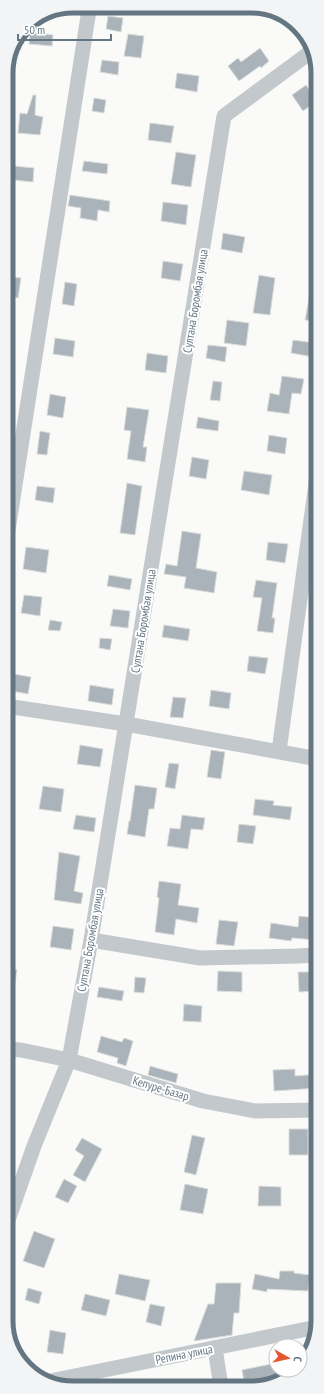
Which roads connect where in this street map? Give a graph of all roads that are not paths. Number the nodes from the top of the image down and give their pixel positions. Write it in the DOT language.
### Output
graph roads {
  1 [pos="88,13"];
  2 [pos="308,54"];
  3 [pos="13,498"];
  4 [pos="311,520"];
  5 [pos="13,707"];
  6 [pos="126,724"];
  7 [pos="279,751"];
  8 [pos="311,758"];
  9 [pos="91,940"];
  10 [pos="311,955"];
  11 [pos="13,1049"];
  12 [pos="69,1060"];
  13 [pos="311,1110"];
  14 [pos="13,1206"];
  15 [pos="310,1328"];
  16 [pos="215,1348"];
  17 [pos="59,1379"];
  18 [pos="220,1381"];
  1 -- 3 [label="street"];
  2 -- 6 [label="street, Султана Боромбая улица"];
  4 -- 7 [label="street"];
  5 -- 6 [label="street"];
  6 -- 7 [label="street"];
  6 -- 9 [label="street, Султана Боромбая улица"];
  7 -- 8 [label="street"];
  9 -- 10 [label="street"];
  9 -- 12 [label="street, Султана Боромбая улица"];
  11 -- 12 [label="street, Кепуре-Базар"];
  12 -- 13 [label="street, Кепуре-Базар"];
  12 -- 14 [label="street, Султана Боромбая улица"];
  15 -- 16 [label="street, Репина улица"];
  16 -- 17 [label="street, Репина улица"];
  16 -- 18 [label="street"];
}
